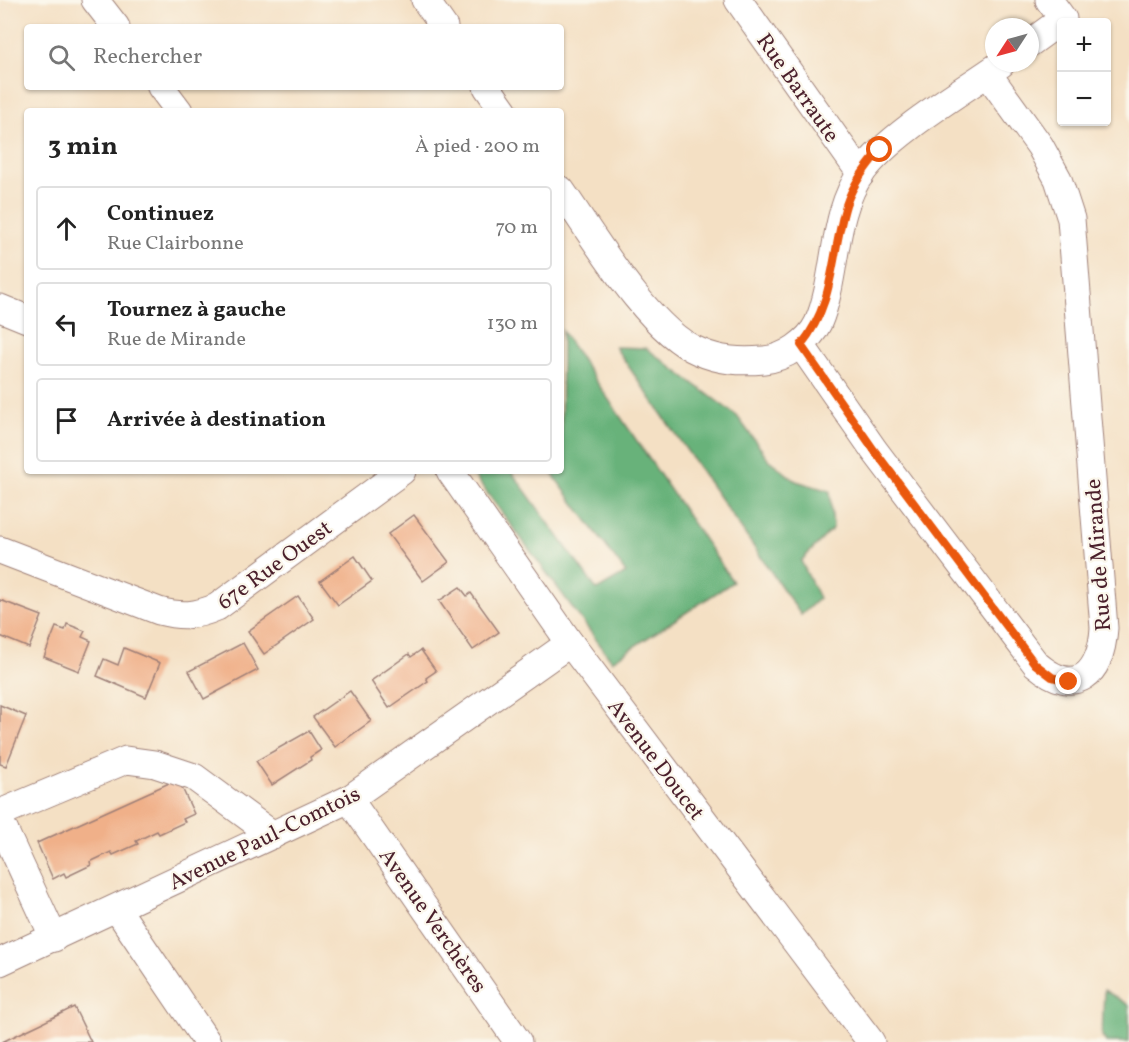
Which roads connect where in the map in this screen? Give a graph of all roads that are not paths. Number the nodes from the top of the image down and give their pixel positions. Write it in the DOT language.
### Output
graph roads {
  1 [pos="95,0"];
  2 [pos="425,0"];
  3 [pos="738,0"];
  4 [pos="1056,9"];
  5 [pos="114,24"];
  6 [pos="442,24"];
  7 [pos="1039,31"];
  8 [pos="989,72"];
  9 [pos="997,72"];
  10 [pos="163,90"];
  11 [pos="489,90"];
  12 [pos="177,108"];
  13 [pos="502,108"];
  14 [pos="861,174"];
  15 [pos="564,194"];
  16 [pos="0,308"];
  17 [pos="24,318"];
  18 [pos="801,345"];
  19 [pos="398,474"];
  20 [pos="452,474"];
  21 [pos="0,550"];
  22 [pos="570,643"];
  23 [pos="349,799"];
  24 [pos="0,813"];
  25 [pos="0,821"];
  26 [pos="273,835"];
  27 [pos="117,909"];
  28 [pos="54,938"];
  29 [pos="0,962"];
  30 [pos="207,1042"];
  31 [pos="518,1042"];
  32 [pos="871,1042"];
  1 -- 5 [label="street"];
  2 -- 6 [label="street"];
  3 -- 14 [label="street, Rue Barraute"];
  4 -- 7 [label="street"];
  8 -- 14 [label="street"];
  9 -- 18 [label="street, Rue de Mirande"];
  10 -- 12 [label="street"];
  11 -- 13 [label="street"];
  14 -- 18 [label="street"];
  15 -- 18 [label="street"];
  16 -- 17 [label="street"];
  19 -- 21 [label="street, 67e Rue Ouest"];
  20 -- 22 [label="street, Avenue Doucet"];
  22 -- 23 [label="street, Avenue Paul-Comtois"];
  22 -- 32 [label="street, Avenue Doucet"];
  23 -- 26 [label="street, Avenue Paul-Comtois"];
  23 -- 31 [label="street, Avenue Verchères"];
  24 -- 26 [label="street"];
  25 -- 28 [label="street"];
  26 -- 27 [label="street, Avenue Paul-Comtois"];
  27 -- 28 [label="street, Avenue Paul-Comtois"];
  27 -- 30 [label="street"];
  28 -- 29 [label="street, Avenue Paul-Comtois"];
}
